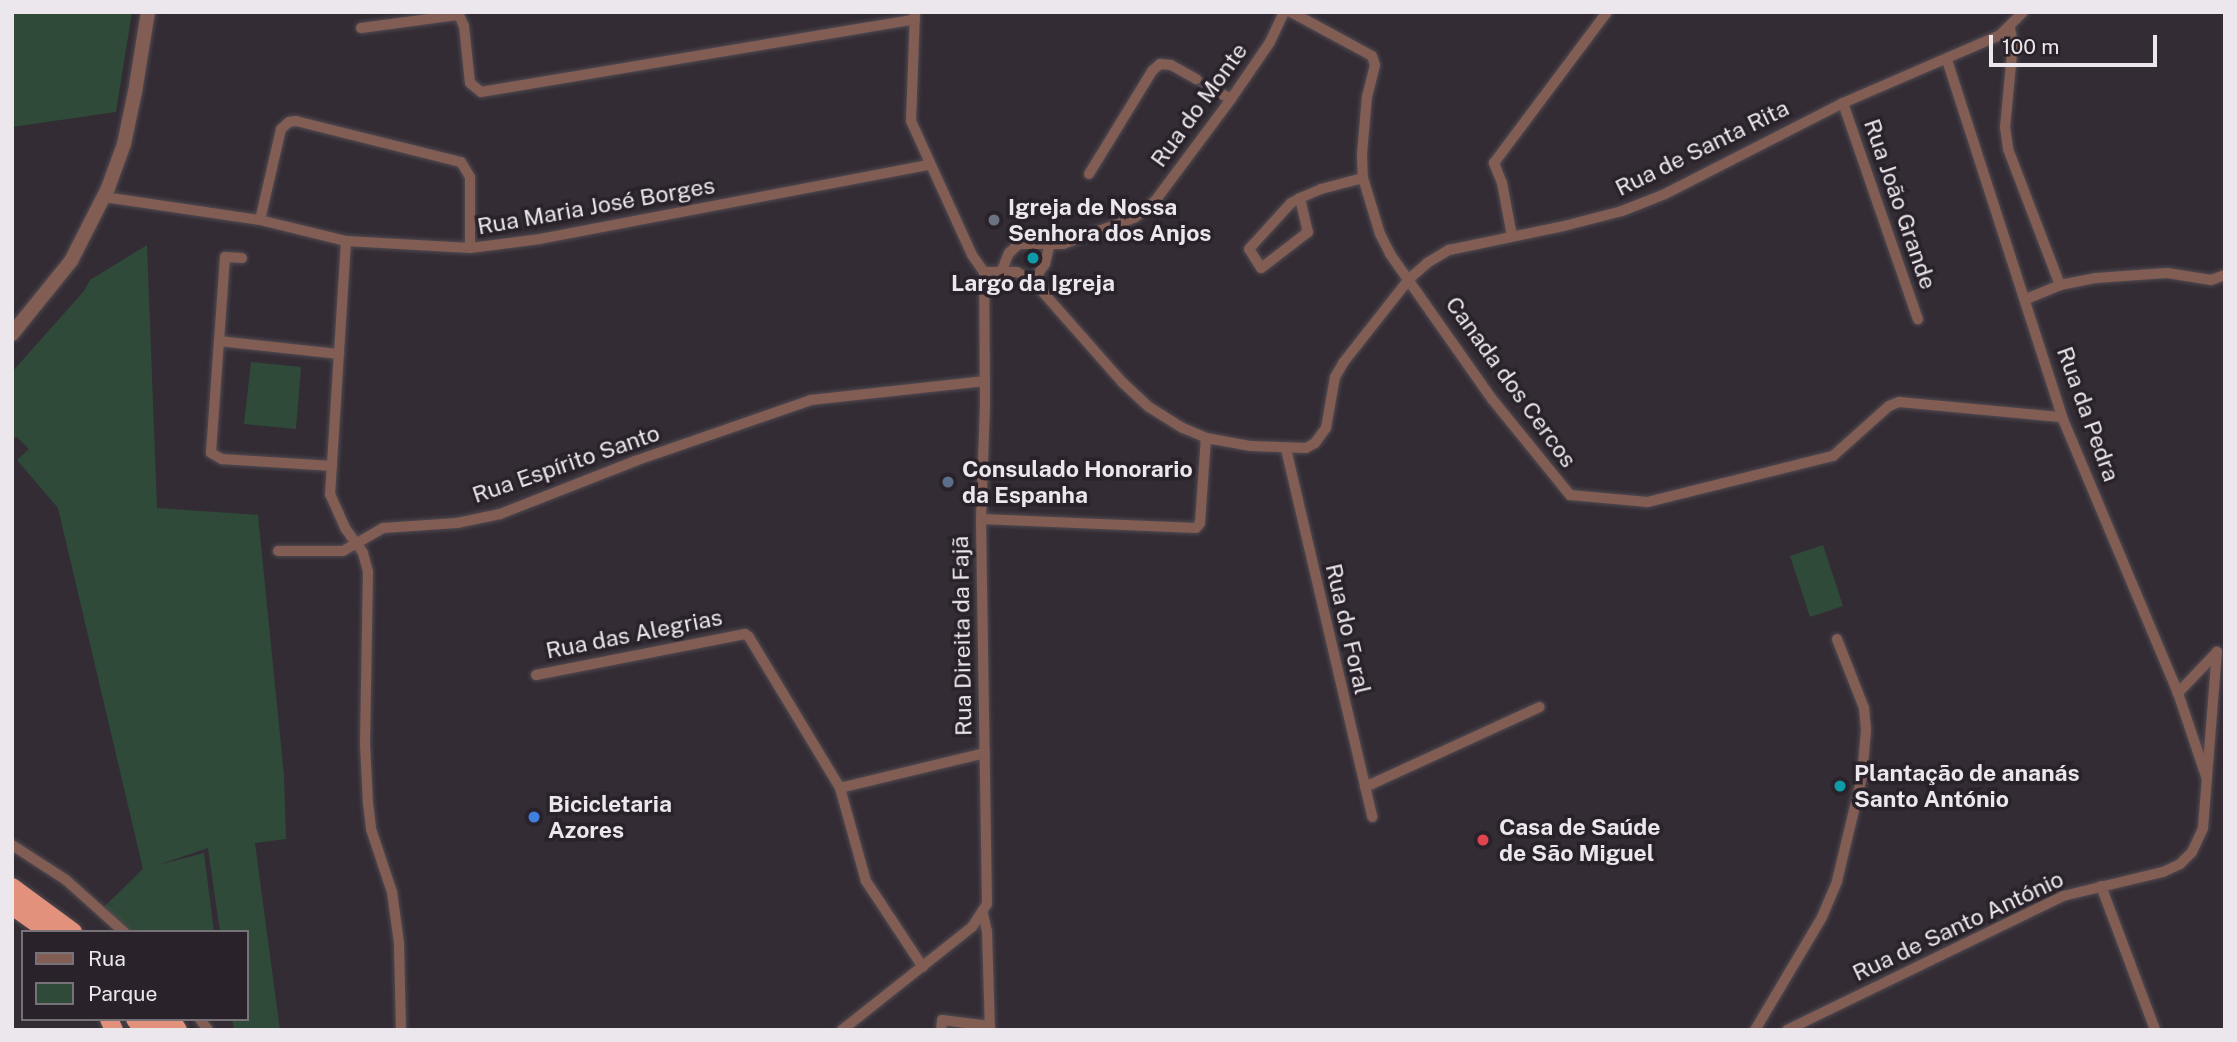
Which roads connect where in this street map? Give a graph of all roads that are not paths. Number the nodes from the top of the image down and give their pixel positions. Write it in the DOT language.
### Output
graph roads {
  1 [pos="148,12"];
  2 [pos="1284,12"];
  3 [pos="1291,12"];
  4 [pos="1607,12"];
  5 [pos="2023,12"];
  6 [pos="915,16"];
  7 [pos="361,28"];
  8 [pos="2010,28"];
  9 [pos="1947,60"];
  10 [pos="1196,79"];
  11 [pos="1216,91"];
  12 [pos="1231,99"];
  13 [pos="1843,103"];
  14 [pos="929,165"];
  15 [pos="1089,174"];
  16 [pos="1363,178"];
  17 [pos="104,197"];
  18 [pos="1300,198"];
  19 [pos="260,220"];
  20 [pos="1513,236"];
  21 [pos="346,241"];
  22 [pos="1049,246"];
  23 [pos="470,248"];
  24 [pos="242,258"];
  25 [pos="1002,270"];
  26 [pos="984,272"];
  27 [pos="2225,275"];
  28 [pos="1410,278"];
  29 [pos="1033,281"];
  30 [pos="2060,285"];
  31 [pos="2026,299"];
  32 [pos="1918,318"];
  33 [pos="12,334"];
  34 [pos="219,341"];
  35 [pos="339,354"];
  36 [pos="985,382"];
  37 [pos="2062,417"];
  38 [pos="1206,438"];
  39 [pos="1286,449"];
  40 [pos="332,466"];
  41 [pos="981,519"];
  42 [pos="356,544"];
  43 [pos="278,551"];
  44 [pos="1837,639"];
  45 [pos="2221,648"];
  46 [pos="536,675"];
  47 [pos="2178,693"];
  48 [pos="1540,707"];
  49 [pos="985,753"];
  50 [pos="2206,776"];
  51 [pos="1365,787"];
  52 [pos="840,788"];
  53 [pos="1372,817"];
  54 [pos="12,845"];
  55 [pos="2101,886"];
  56 [pos="12,887"];
  57 [pos="12,906"];
  58 [pos="984,914"];
  59 [pos="46,930"];
  60 [pos="70,930"];
  61 [pos="122,930"];
  62 [pos="923,967"];
  63 [pos="990,1028"];
  64 [pos="401,1030"];
  65 [pos="842,1030"];
  66 [pos="941,1030"];
  67 [pos="1755,1030"];
  68 [pos="1787,1030"];
  69 [pos="2155,1030"];
  1 -- 17 [label="street"];
  2 -- 12 [label="street, Rua do Monte"];
  3 -- 16 [label="street, Canada dos Cercos"];
  4 -- 20 [label="street"];
  5 -- 8 [label="street, Rua de Santa Rita"];
  6 -- 7 [label="street"];
  6 -- 14 [label="street"];
  8 -- 9 [label="street, Rua de Santa Rita"];
  8 -- 30 [label="street"];
  9 -- 13 [label="street, Rua de Santa Rita"];
  9 -- 31 [label="street, Rua da Pedra"];
  10 -- 15 [label="street"];
  11 -- 12 [label="street"];
  12 -- 22 [label="street, Rua do Monte"];
  13 -- 20 [label="street, Rua de Santa Rita"];
  13 -- 32 [label="street, Rua João Grande"];
  14 -- 23 [label="street, Rua Maria José Borges"];
  14 -- 26 [label="street"];
  16 -- 18 [label="street"];
  16 -- 28 [label="street, Canada dos Cercos"];
  17 -- 19 [label="street, Rua Maria José Borges"];
  17 -- 33 [label="street"];
  18 -- 18 [label="street"];
  19 -- 21 [label="street, Rua Maria José Borges"];
  19 -- 23 [label="street"];
  20 -- 28 [label="street, Rua de Santa Rita"];
  21 -- 23 [label="street, Rua Maria José Borges"];
  21 -- 35 [label="street"];
  22 -- 25 [label="street, Rua do Monte"];
  22 -- 29 [label="street"];
  24 -- 34 [label="street"];
  25 -- 26 [label="street"];
  25 -- 29 [label="street"];
  26 -- 36 [label="street, Rua Direita da Fajã"];
  27 -- 30 [label="street"];
  28 -- 37 [label="street, Canada dos Cercos"];
  28 -- 39 [label="street, Rua de Santa Rita"];
  29 -- 38 [label="street"];
  30 -- 31 [label="street"];
  31 -- 37 [label="street, Rua da Pedra"];
  34 -- 35 [label="street"];
  34 -- 40 [label="street"];
  35 -- 40 [label="street"];
  36 -- 41 [label="street, Rua Direita da Fajã"];
  36 -- 42 [label="street, Rua Espírito Santo"];
  37 -- 47 [label="street, Rua da Pedra"];
  38 -- 39 [label="street"];
  38 -- 41 [label="street"];
  39 -- 51 [label="street, Rua do Foral"];
  40 -- 42 [label="street"];
  41 -- 49 [label="street, Rua Direita da Fajã"];
  42 -- 43 [label="street, Rua Espírito Santo"];
  42 -- 64 [label="street"];
  44 -- 67 [label="street"];
  45 -- 47 [label="street"];
  45 -- 50 [label="street, Rua de Santo António"];
  46 -- 52 [label="street, Rua das Alegrias"];
  47 -- 50 [label="street, Rua da Pedra"];
  48 -- 51 [label="street"];
  49 -- 52 [label="street"];
  49 -- 58 [label="street, Rua Direita da Fajã"];
  50 -- 55 [label="street, Rua de Santo António"];
  51 -- 53 [label="street, Rua do Foral"];
  52 -- 62 [label="street"];
  54 -- 61 [label="street"];
  55 -- 68 [label="street, Rua de Santo António"];
  55 -- 69 [label="street"];
  56 -- 60 [label="highway"];
  57 -- 59 [label="highway"];
  58 -- 62 [label="street"];
  58 -- 63 [label="street, Rua Direita da Fajã"];
  62 -- 65 [label="street"];
  63 -- 66 [label="street"];
}
